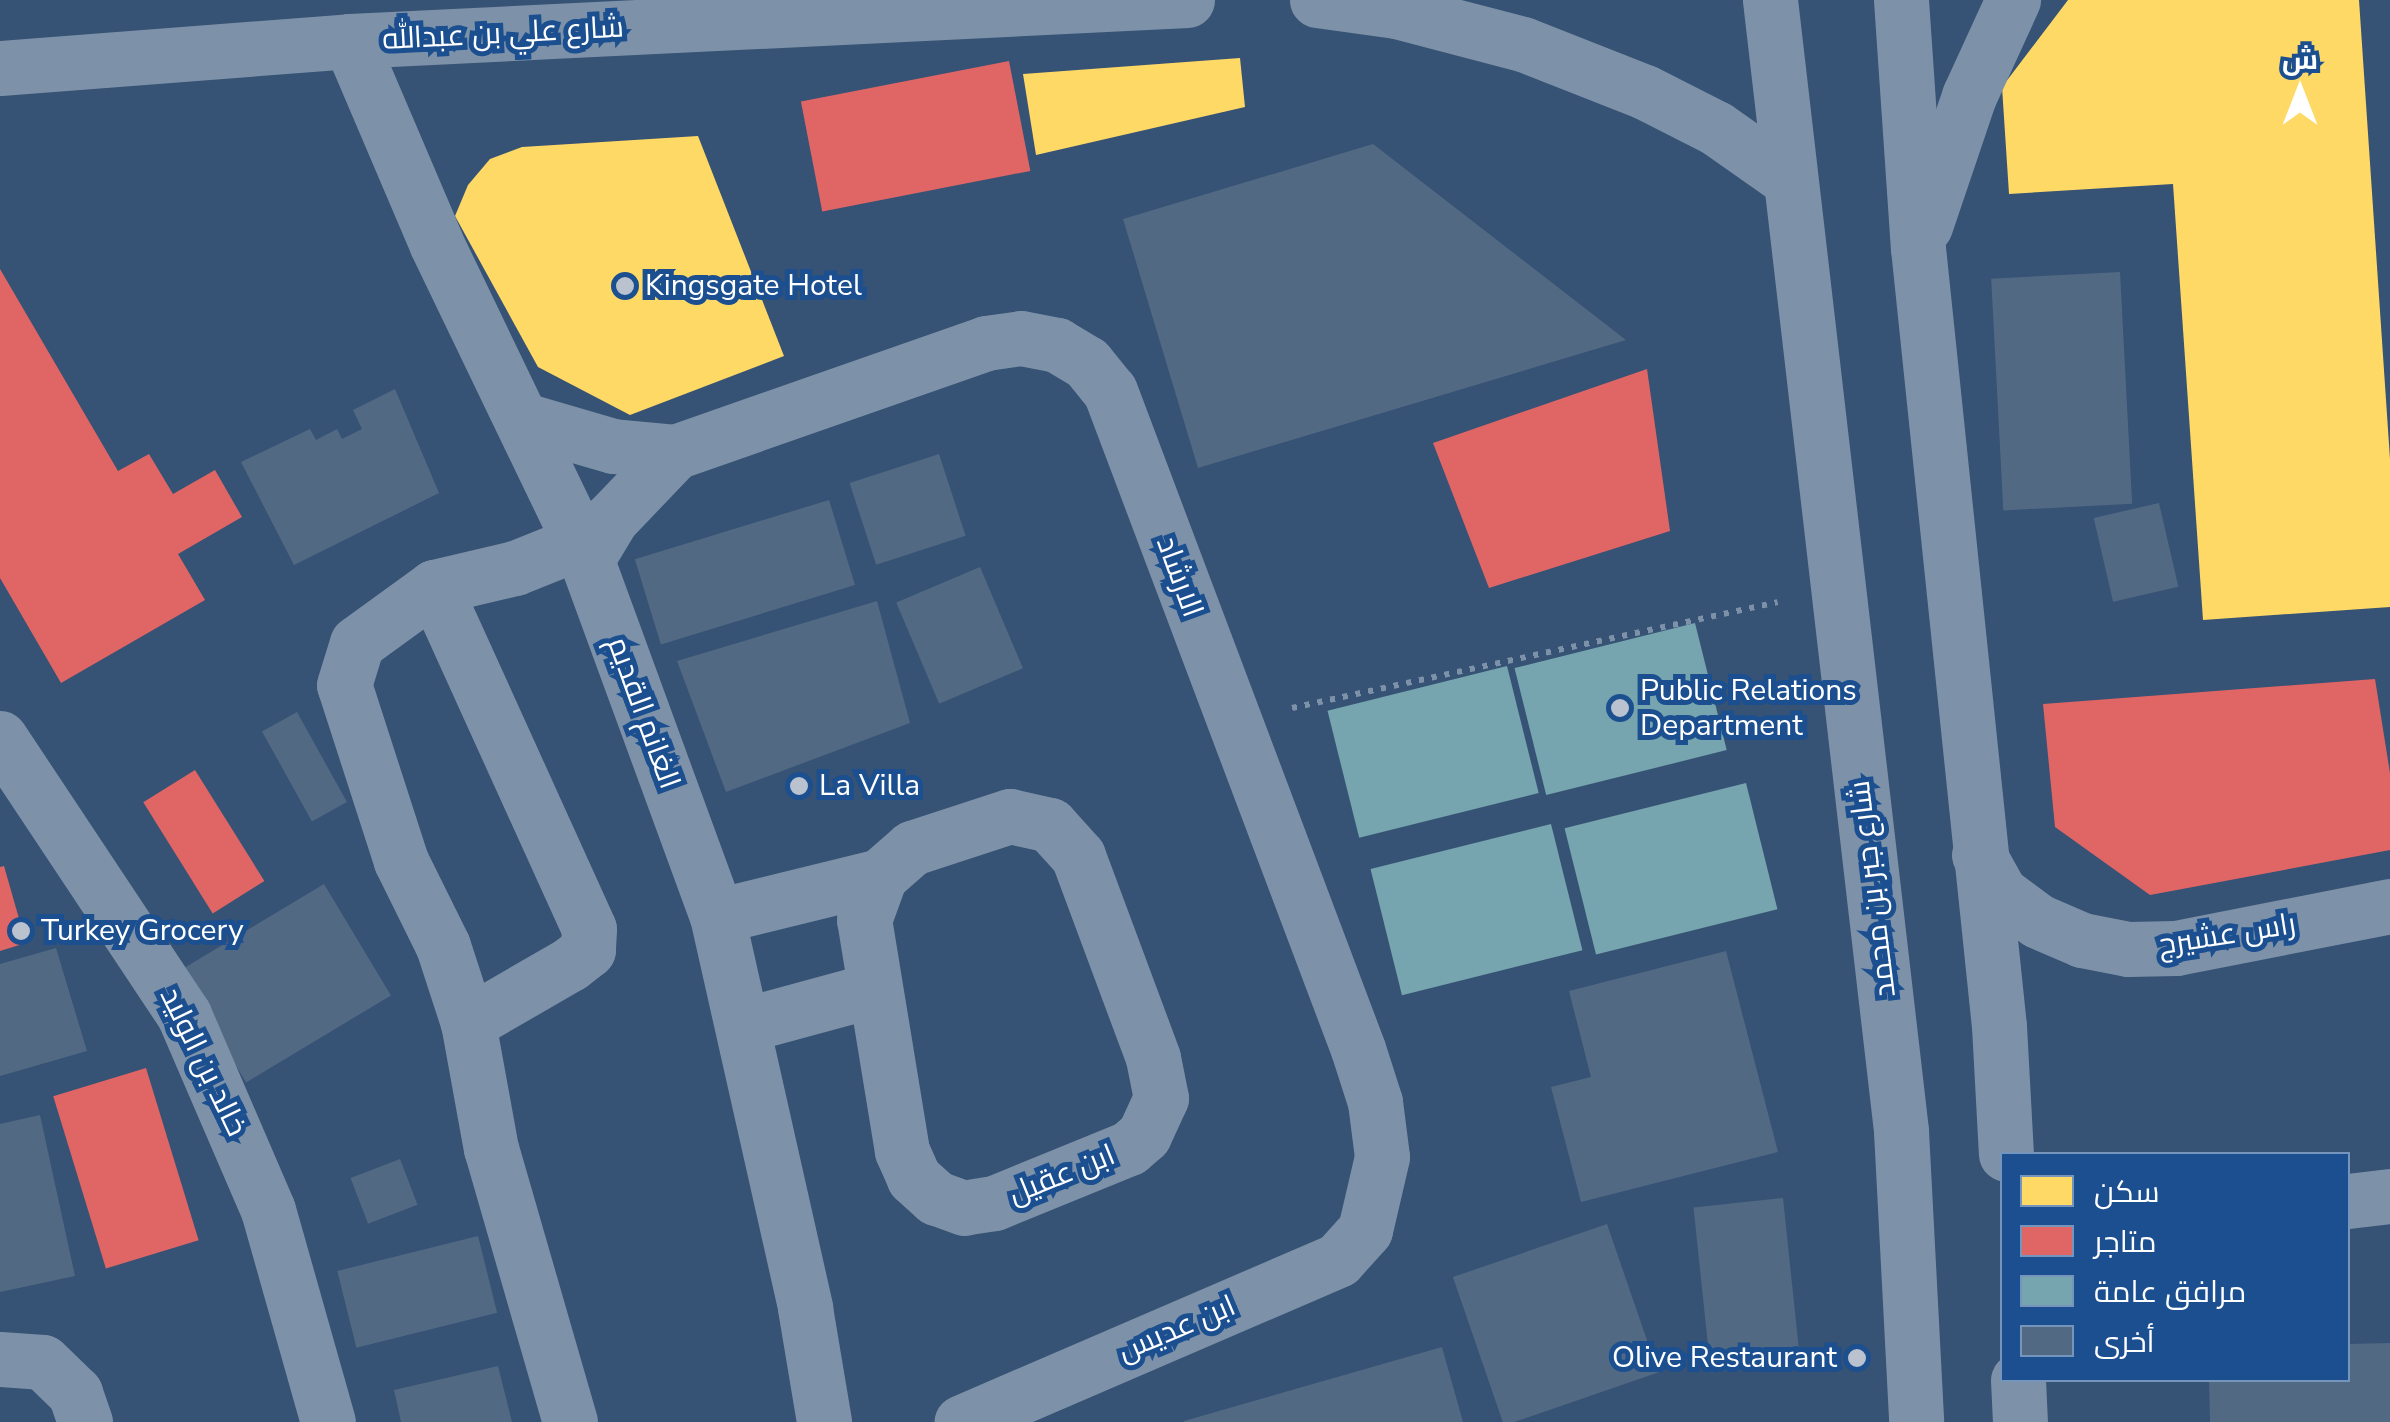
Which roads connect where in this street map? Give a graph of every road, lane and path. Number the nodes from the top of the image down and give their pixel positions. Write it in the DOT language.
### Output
graph roads {
  1 [pos="1187,0"];
  2 [pos="1317,0"];
  3 [pos="1770,0"];
  4 [pos="1901,0"];
  5 [pos="2012,0"];
  6 [pos="350,41"];
  7 [pos="0,68"];
  8 [pos="1790,180"];
  9 [pos="1918,248"];
  10 [pos="527,420"];
  11 [pos="675,452"];
  12 [pos="584,551"];
  13 [pos="434,587"];
  14 [pos="1838,589"];
  15 [pos="1233,721"];
  16 [pos="0,738"];
  17 [pos="1979,856"];
  18 [pos="880,876"];
  19 [pos="2390,906"];
  20 [pos="716,916"];
  21 [pos="873,990"];
  22 [pos="468,1023"];
  23 [pos="744,1025"];
  24 [pos="2006,1152"];
  25 [pos="2390,1196"];
  26 [pos="2350,1200"];
  27 [pos="1370,1212"];
  28 [pos="0,1359"];
  29 [pos="2018,1382"];
  30 [pos="834,1414"];
  31 [pos="85,1422"];
  32 [pos="328,1422"];
  33 [pos="570,1422"];
  34 [pos="961,1422"];
  35 [pos="1916,1422"];
  36 [pos="2020,1422"];
  1 -- 6 [label="street, شارع علي بن عبدالله"];
  2 -- 8 [label="street"];
  3 -- 8 [label="street, شارع جبر بن محمد"];
  4 -- 9 [label="street"];
  5 -- 9 [label="street"];
  6 -- 7 [label="street, شارع علي بن عبدالله"];
  6 -- 10 [label="street, الغانم القديم"];
  8 -- 14 [label="street, شارع جبر بن محمد"];
  9 -- 17 [label="street"];
  10 -- 11 [label="street"];
  10 -- 12 [label="street, الغانم القديم"];
  11 -- 12 [label="street"];
  11 -- 15 [label="street, الارشاد"];
  12 -- 13 [label="street"];
  12 -- 20 [label="street, الغانم القديم"];
  13 -- 22 [label="street"];
  13 -- 22 [label="street"];
  14 -- 15 [label="path"];
  14 -- 35 [label="street, شارع جبر بن محمد"];
  15 -- 27 [label="street, الارشاد"];
  16 -- 32 [label="street, خالد بن الوليد"];
  17 -- 19 [label="street, راس عشيرج"];
  17 -- 24 [label="street"];
  18 -- 20 [label="street"];
  18 -- 21 [label="street, ابن عقيل"];
  18 -- 21 [label="street, ابن عقيل"];
  20 -- 23 [label="street, الغانم القديم"];
  21 -- 23 [label="street"];
  22 -- 33 [label="street"];
  23 -- 30 [label="street, الغانم القديم"];
  25 -- 26 [label="street"];
  27 -- 34 [label="street, ابن عديس"];
  28 -- 31 [label="street"];
  29 -- 36 [label="street"];
}
